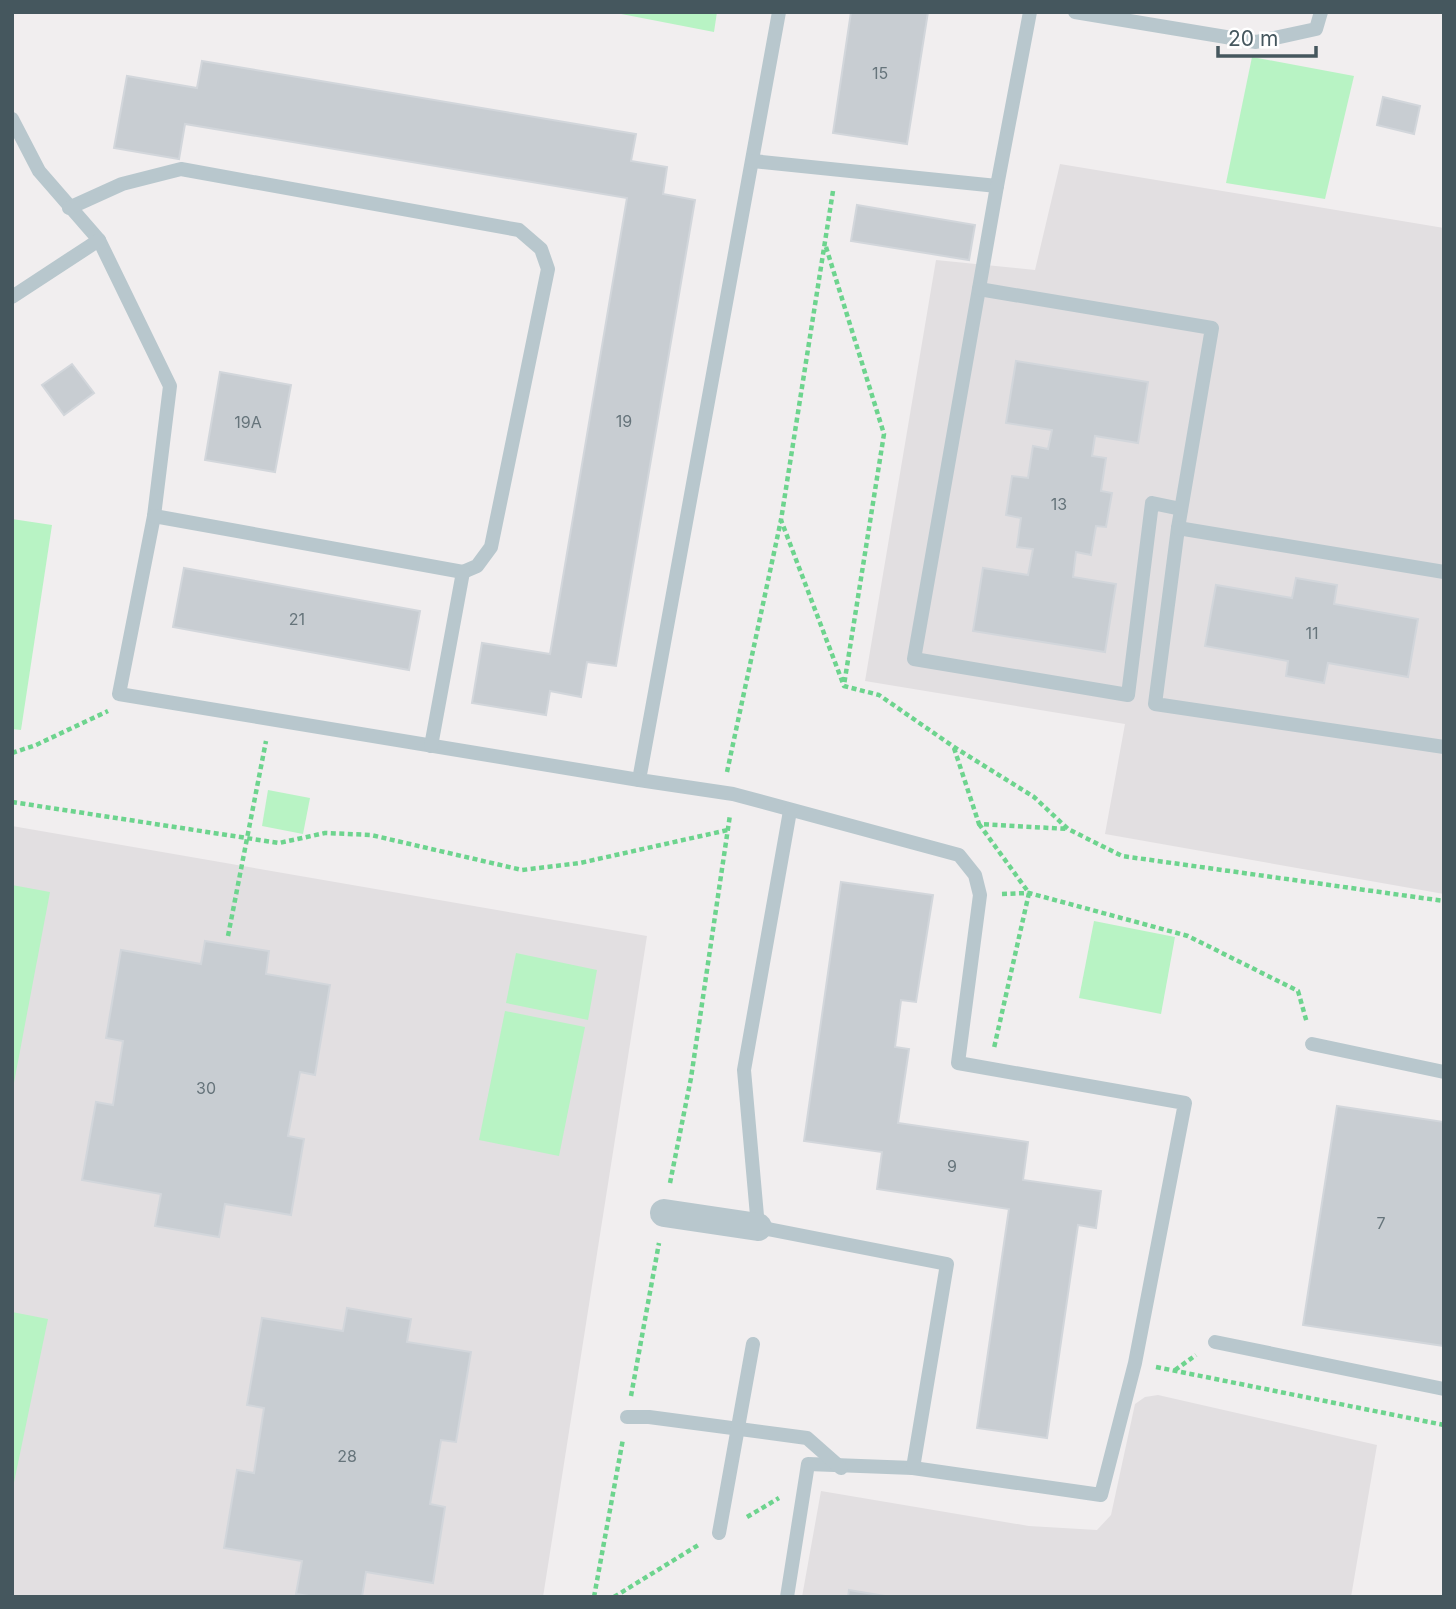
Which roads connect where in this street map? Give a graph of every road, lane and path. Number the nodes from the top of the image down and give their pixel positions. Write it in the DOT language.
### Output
graph roads {
  1 [pos="779,12"];
  2 [pos="1030,12"];
  3 [pos="1074,12"];
  4 [pos="1321,12"];
  5 [pos="12,119"];
  6 [pos="753,161"];
  7 [pos="997,187"];
  8 [pos="69,208"];
  9 [pos="99,240"];
  10 [pos="825,244"];
  11 [pos="979,289"];
  12 [pos="12,297"];
  13 [pos="1181,509"];
  14 [pos="154,516"];
  15 [pos="780,520"];
  16 [pos="1178,528"];
  17 [pos="463,572"];
  18 [pos="1444,572"];
  19 [pos="844,686"];
  20 [pos="137,697"];
  21 [pos="270,720"];
  22 [pos="431,746"];
  23 [pos="954,747"];
  24 [pos="1444,747"];
  25 [pos="12,753"];
  26 [pos="639,780"];
  27 [pos="722,793"];
  28 [pos="12,803"];
  29 [pos="790,811"];
  30 [pos="979,824"];
  31 [pos="1068,829"];
  32 [pos="728,830"];
  33 [pos="247,838"];
  34 [pos="1028,893"];
  35 [pos="980,895"];
  36 [pos="228,936"];
  37 [pos="1312,1044"];
  38 [pos="991,1069"];
  39 [pos="1444,1072"];
  40 [pos="664,1213"];
  41 [pos="758,1227"];
  42 [pos="1215,1342"];
  43 [pos="753,1344"];
  44 [pos="1174,1371"];
  45 [pos="1444,1389"];
  46 [pos="628,1417"];
  47 [pos="1444,1425"];
  48 [pos="738,1429"];
  49 [pos="841,1468"];
  50 [pos="913,1468"];
  51 [pos="719,1533"];
  52 [pos="787,1597"];
  1 -- 6 [label="lane"];
  2 -- 7 [label="lane"];
  3 -- 4 [label="lane"];
  5 -- 8 [label="lane"];
  6 -- 7 [label="lane"];
  6 -- 26 [label="lane"];
  7 -- 11 [label="lane"];
  8 -- 9 [label="lane"];
  8 -- 17 [label="lane"];
  9 -- 12 [label="lane"];
  9 -- 14 [label="lane"];
  10 -- 19 [label="path"];
  11 -- 13 [label="lane"];
  11 -- 13 [label="lane"];
  13 -- 16 [label="lane"];
  14 -- 17 [label="lane"];
  14 -- 20 [label="lane"];
  15 -- 27 [label="path"];
  16 -- 18 [label="lane"];
  16 -- 24 [label="lane"];
  17 -- 22 [label="lane"];
  20 -- 21 [label="lane"];
  20 -- 25 [label="path"];
  21 -- 22 [label="lane"];
  21 -- 33 [label="path"];
  22 -- 26 [label="lane"];
  23 -- 30 [label="path"];
  26 -- 27 [label="lane"];
  27 -- 29 [label="lane"];
  28 -- 33 [label="path"];
  29 -- 35 [label="lane"];
  29 -- 41 [label="lane"];
  30 -- 31 [label="path"];
  30 -- 34 [label="path"];
  32 -- 33 [label="path"];
  33 -- 36 [label="path"];
  34 -- 35 [label="path"];
  34 -- 37 [label="path"];
  34 -- 38 [label="path"];
  35 -- 38 [label="lane"];
  37 -- 39 [label="lane"];
  38 -- 50 [label="lane"];
  40 -- 41 [label="street"];
  41 -- 50 [label="lane"];
  42 -- 45 [label="lane"];
  43 -- 48 [label="lane"];
  44 -- 47 [label="path"];
  46 -- 48 [label="lane"];
  48 -- 49 [label="lane"];
  48 -- 51 [label="lane"];
  49 -- 50 [label="lane"];
  49 -- 52 [label="lane"];
}
